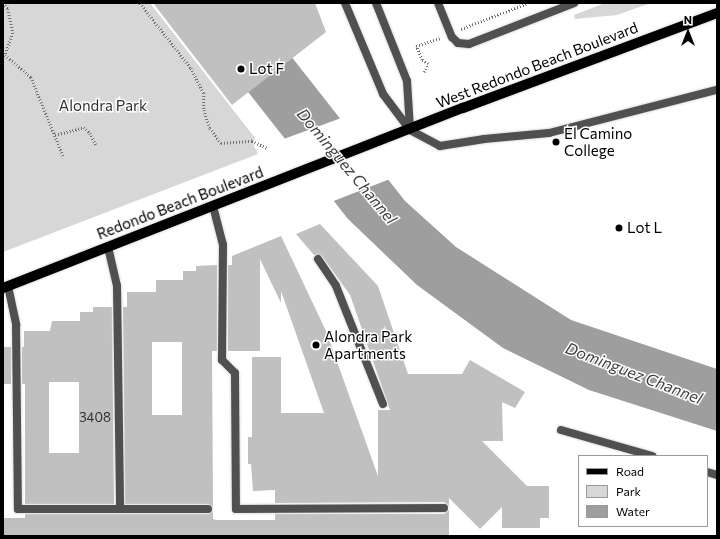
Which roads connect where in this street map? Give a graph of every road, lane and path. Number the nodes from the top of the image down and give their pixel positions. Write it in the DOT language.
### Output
graph roads {
  1 [pos="3,3"];
  2 [pos="140,3"];
  3 [pos="345,3"];
  4 [pos="376,3"];
  5 [pos="438,3"];
  6 [pos="574,3"];
  7 [pos="717,13"];
  8 [pos="4,56"];
  9 [pos="717,90"];
  10 [pos="410,130"];
  11 [pos="56,135"];
  12 [pos="96,145"];
  13 [pos="368,145"];
  14 [pos="267,148"];
  15 [pos="64,158"];
  16 [pos="213,206"];
  17 [pos="108,247"];
  18 [pos="318,259"];
  19 [pos="6,287"];
  20 [pos="383,404"];
  21 [pos="561,430"];
  22 [pos="648,455"];
  23 [pos="444,508"];
  24 [pos="120,509"];
  25 [pos="208,509"];
  1 -- 8 [label="path"];
  2 -- 14 [label="path"];
  3 -- 10 [label="street"];
  4 -- 10 [label="street"];
  5 -- 6 [label="street"];
  7 -- 10 [label="main road, West Redondo Beach Boulevard"];
  8 -- 11 [label="path"];
  9 -- 10 [label="street"];
  10 -- 13 [label="main road, West Redondo Beach Boulevard"];
  11 -- 12 [label="path"];
  11 -- 15 [label="path"];
  13 -- 16 [label="main road, Redondo Beach Boulevard"];
  16 -- 17 [label="main road, Redondo Beach Boulevard"];
  16 -- 23 [label="street"];
  17 -- 19 [label="main road, Redondo Beach Boulevard"];
  17 -- 24 [label="street"];
  18 -- 20 [label="street"];
  19 -- 24 [label="street"];
  21 -- 22 [label="street"];
  24 -- 25 [label="street"];
}
